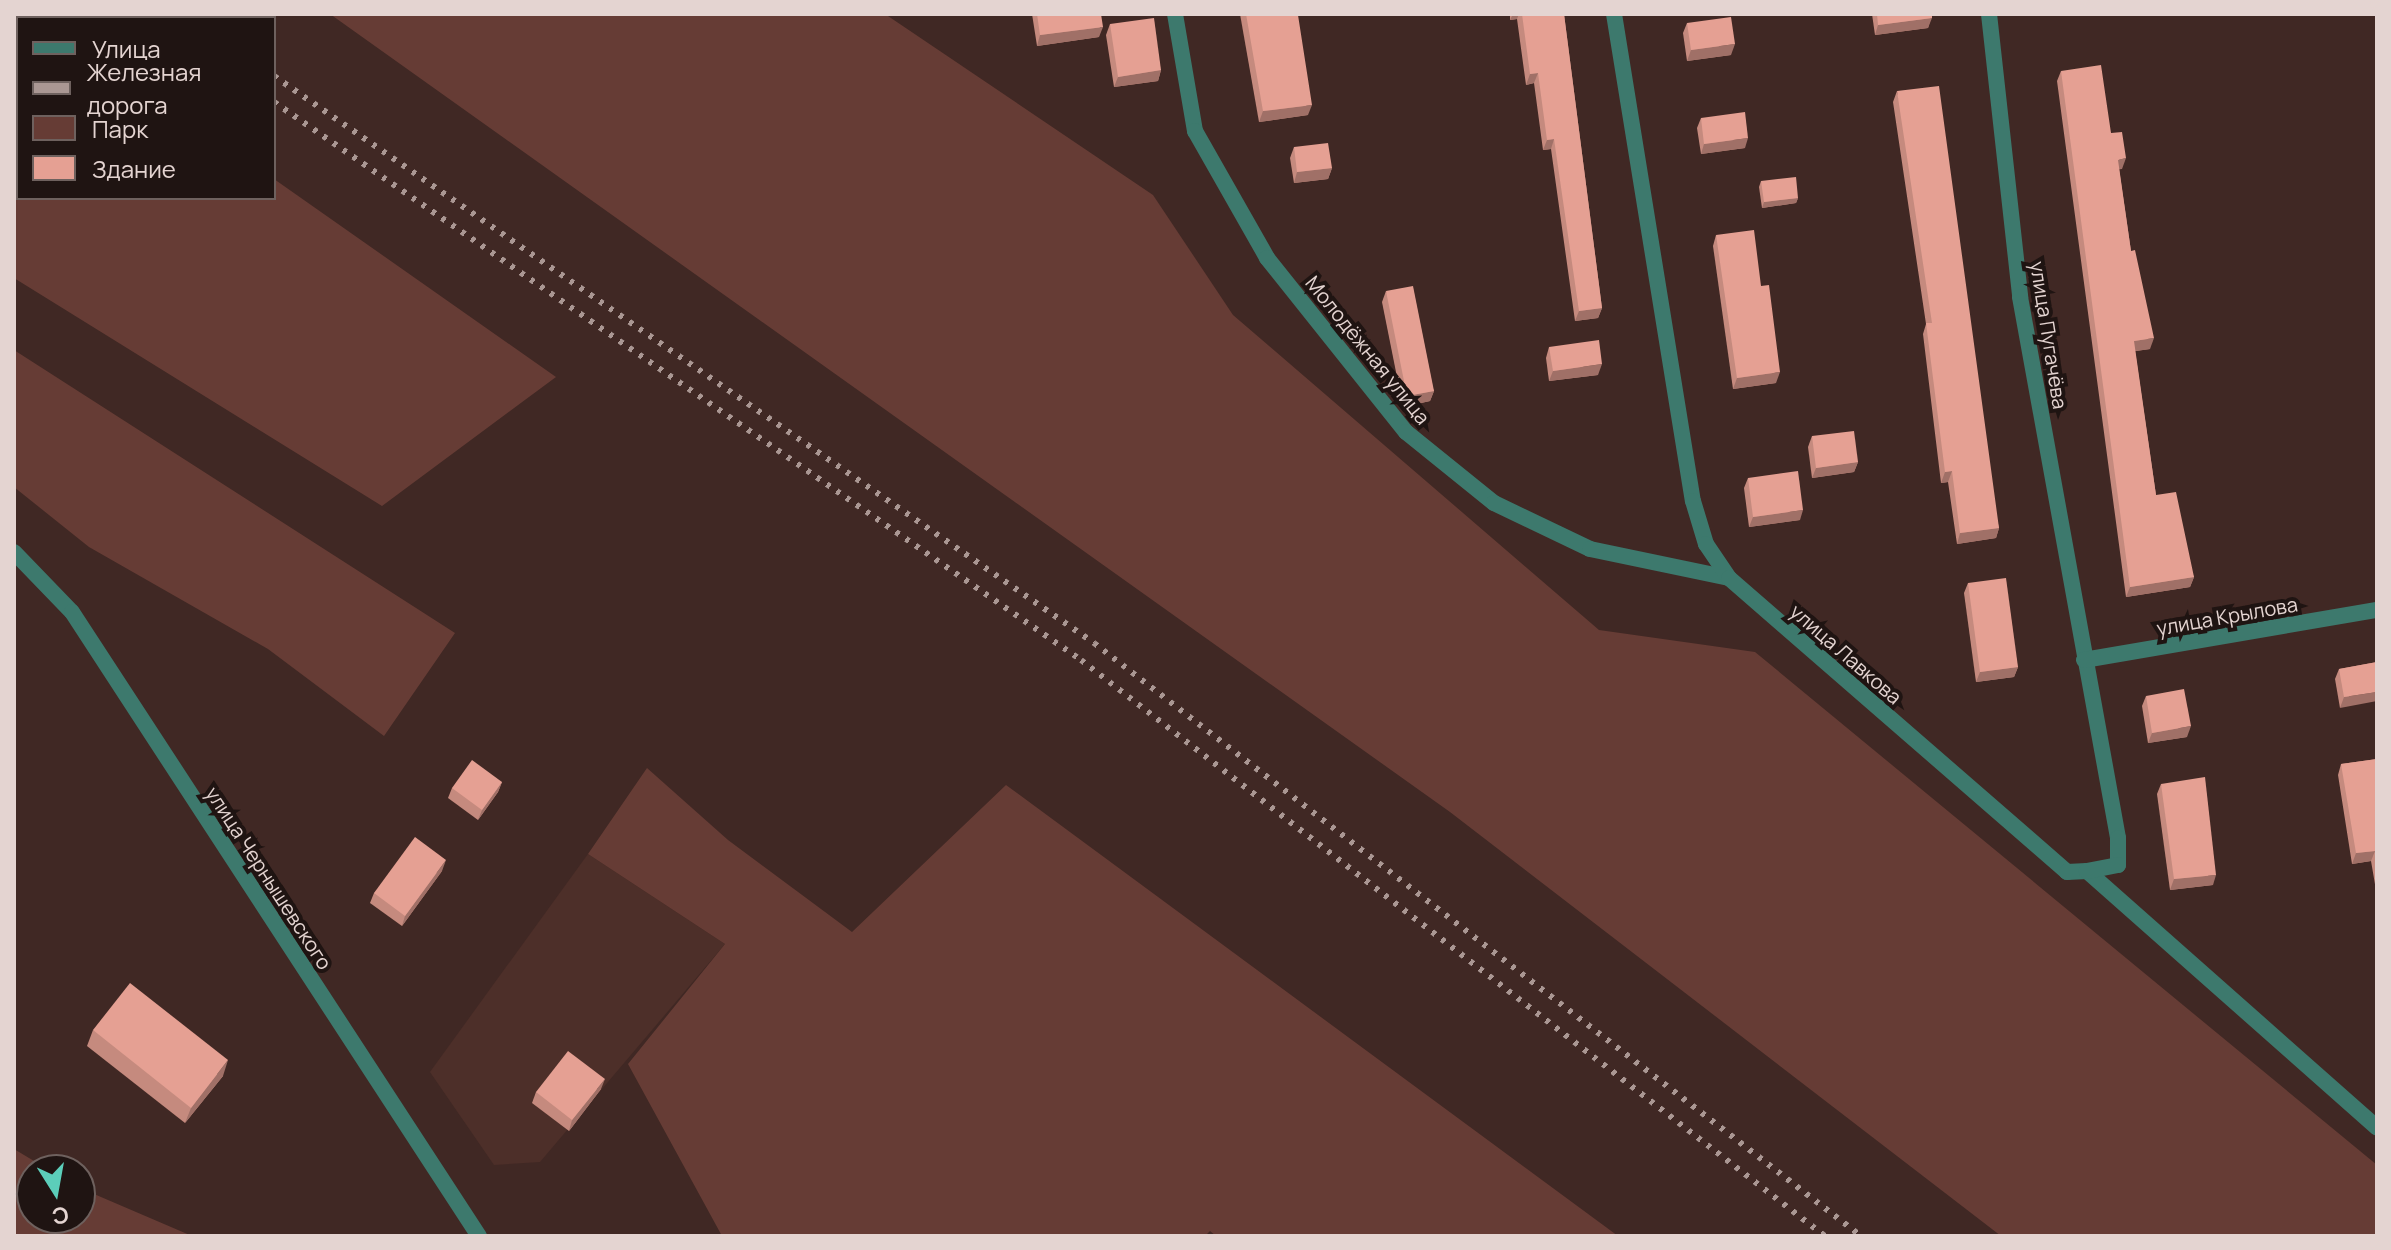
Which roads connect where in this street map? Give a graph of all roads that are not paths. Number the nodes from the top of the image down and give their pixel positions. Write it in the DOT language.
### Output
graph roads {
  1 [pos="1175,14"];
  2 [pos="1614,14"];
  3 [pos="1989,14"];
  4 [pos="14,552"];
  5 [pos="1729,578"];
  6 [pos="2377,610"];
  7 [pos="2084,660"];
  8 [pos="2087,871"];
  9 [pos="2377,1128"];
  10 [pos="479,1236"];
  1 -- 5 [label="street, Молодёжная улица"];
  2 -- 5 [label="street, улица Лавкова"];
  3 -- 7 [label="street, улица Пугачёва"];
  4 -- 10 [label="street, улица Чернышевского"];
  5 -- 8 [label="street, улица Лавкова"];
  6 -- 7 [label="street, улица Крылова"];
  7 -- 8 [label="street, улица Пугачёва"];
  8 -- 9 [label="street, улица Лавкова"];
}
